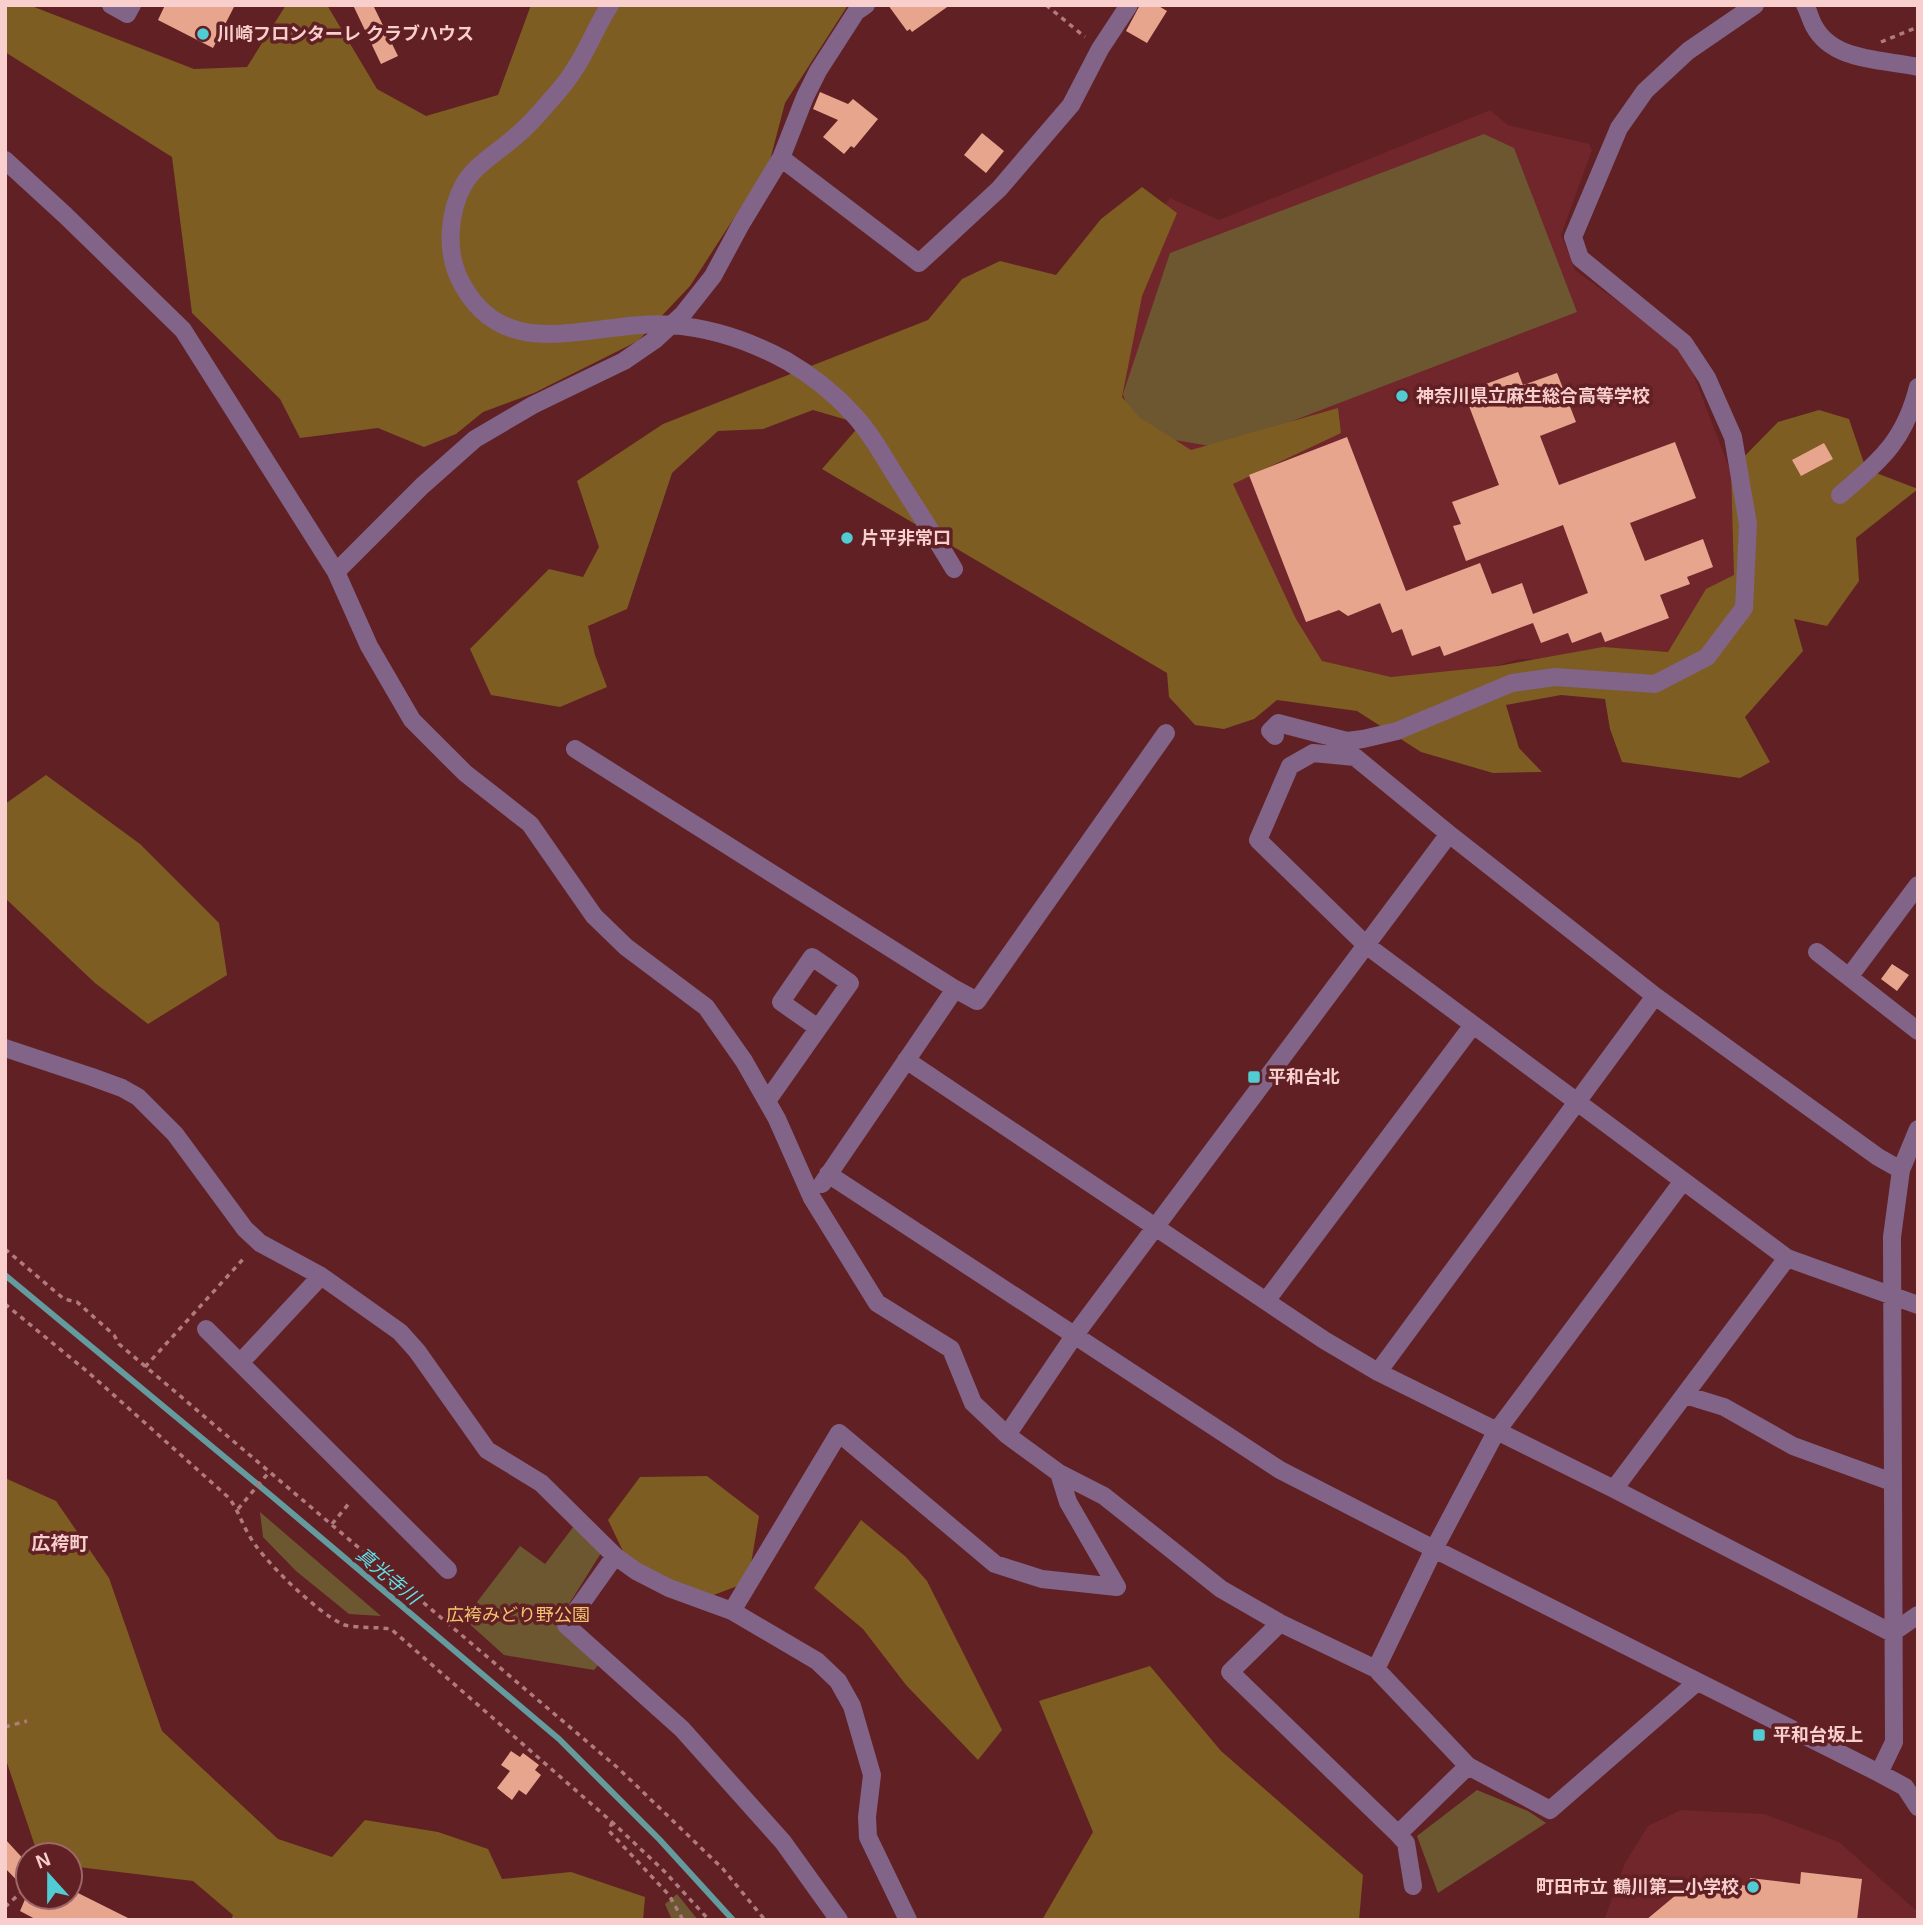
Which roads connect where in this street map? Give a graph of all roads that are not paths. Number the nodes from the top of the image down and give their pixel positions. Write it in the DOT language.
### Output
graph roads {
  1 [pos="111,5"];
  2 [pos="132,5"];
  3 [pos="610,5"];
  4 [pos="866,5"];
  5 [pos="1129,5"];
  6 [pos="1755,5"];
  7 [pos="1805,5"];
  8 [pos="1918,67"];
  9 [pos="781,158"];
  10 [pos="5,160"];
  11 [pos="672,325"];
  12 [pos="1918,387"];
  13 [pos="1840,495"];
  14 [pos="954,569"];
  15 [pos="336,572"];
  16 [pos="1166,733"];
  17 [pos="1275,736"];
  18 [pos="575,749"];
  19 [pos="1449,834"];
  20 [pos="1918,886"];
  21 [pos="1366,945"];
  22 [pos="1817,952"];
  23 [pos="1849,977"];
  24 [pos="950,995"];
  25 [pos="1655,996"];
  26 [pos="1473,1025"];
  27 [pos="818,1028"];
  28 [pos="1918,1031"];
  29 [pos="5,1048"];
  30 [pos="906,1060"];
  31 [pos="767,1101"];
  32 [pos="1577,1102"];
  33 [pos="1918,1129"];
  34 [pos="1901,1170"];
  35 [pos="828,1174"];
  36 [pos="1683,1181"];
  37 [pos="811,1199"];
  38 [pos="1155,1227"];
  39 [pos="1787,1258"];
  40 [pos="321,1276"];
  41 [pos="1890,1296"];
  42 [pos="1266,1301"];
  43 [pos="1918,1305"];
  44 [pos="206,1329"];
  45 [pos="1074,1336"];
  46 [pos="240,1363"];
  47 [pos="1378,1372"];
  48 [pos="1685,1395"];
  49 [pos="1496,1432"];
  50 [pos="1007,1435"];
  51 [pos="1059,1473"];
  52 [pos="1892,1482"];
  53 [pos="1614,1489"];
  54 [pos="1434,1549"];
  55 [pos="615,1556"];
  56 [pos="448,1570"];
  57 [pos="732,1611"];
  58 [pos="1918,1615"];
  59 [pos="1280,1623"];
  60 [pos="1892,1633"];
  61 [pos="1376,1669"];
  62 [pos="1697,1682"];
  63 [pos="1468,1766"];
  64 [pos="1879,1773"];
  65 [pos="1918,1807"];
  66 [pos="1398,1834"];
  67 [pos="1413,1886"];
  68 [pos="839,1920"];
  69 [pos="908,1920"];
  1 -- 2 [label="street"];
  3 -- 11 [label="street"];
  4 -- 9 [label="street"];
  5 -- 9 [label="street"];
  6 -- 17 [label="street"];
  7 -- 8 [label="street"];
  9 -- 11 [label="street"];
  10 -- 15 [label="street"];
  11 -- 14 [label="street"];
  11 -- 15 [label="street"];
  12 -- 13 [label="street"];
  15 -- 31 [label="street"];
  16 -- 24 [label="street"];
  18 -- 24 [label="street"];
  19 -- 21 [label="street"];
  19 -- 21 [label="street"];
  19 -- 25 [label="street"];
  20 -- 23 [label="street"];
  21 -- 26 [label="street"];
  21 -- 38 [label="street"];
  22 -- 23 [label="street"];
  23 -- 28 [label="street"];
  24 -- 30 [label="street"];
  25 -- 32 [label="street"];
  25 -- 34 [label="street"];
  26 -- 32 [label="street"];
  26 -- 42 [label="street"];
  27 -- 31 [label="street"];
  29 -- 40 [label="street"];
  30 -- 35 [label="street"];
  30 -- 38 [label="street"];
  31 -- 37 [label="street"];
  32 -- 36 [label="street"];
  32 -- 47 [label="street"];
  33 -- 34 [label="street"];
  34 -- 41 [label="street"];
  35 -- 37 [label="street"];
  35 -- 45 [label="street"];
  36 -- 39 [label="street"];
  36 -- 49 [label="street"];
  37 -- 50 [label="street"];
  38 -- 42 [label="street"];
  38 -- 45 [label="street"];
  39 -- 41 [label="street"];
  39 -- 48 [label="street"];
  40 -- 46 [label="street"];
  40 -- 55 [label="street"];
  41 -- 43 [label="street"];
  41 -- 52 [label="street"];
  42 -- 47 [label="street"];
  44 -- 46 [label="street"];
  45 -- 50 [label="street"];
  45 -- 54 [label="street"];
  46 -- 56 [label="street"];
  47 -- 49 [label="street"];
  48 -- 52 [label="street"];
  48 -- 53 [label="street"];
  49 -- 53 [label="street"];
  49 -- 54 [label="street"];
  50 -- 51 [label="street"];
  51 -- 57 [label="street"];
  51 -- 59 [label="street"];
  52 -- 60 [label="street"];
  53 -- 60 [label="street"];
  54 -- 61 [label="street"];
  54 -- 62 [label="street"];
  55 -- 57 [label="street"];
  55 -- 68 [label="street"];
  57 -- 69 [label="street"];
  58 -- 60 [label="street"];
  59 -- 61 [label="street"];
  59 -- 66 [label="street"];
  60 -- 64 [label="street"];
  61 -- 63 [label="street"];
  62 -- 63 [label="street"];
  62 -- 64 [label="street"];
  63 -- 66 [label="street"];
  64 -- 65 [label="street"];
  66 -- 67 [label="street"];
}
